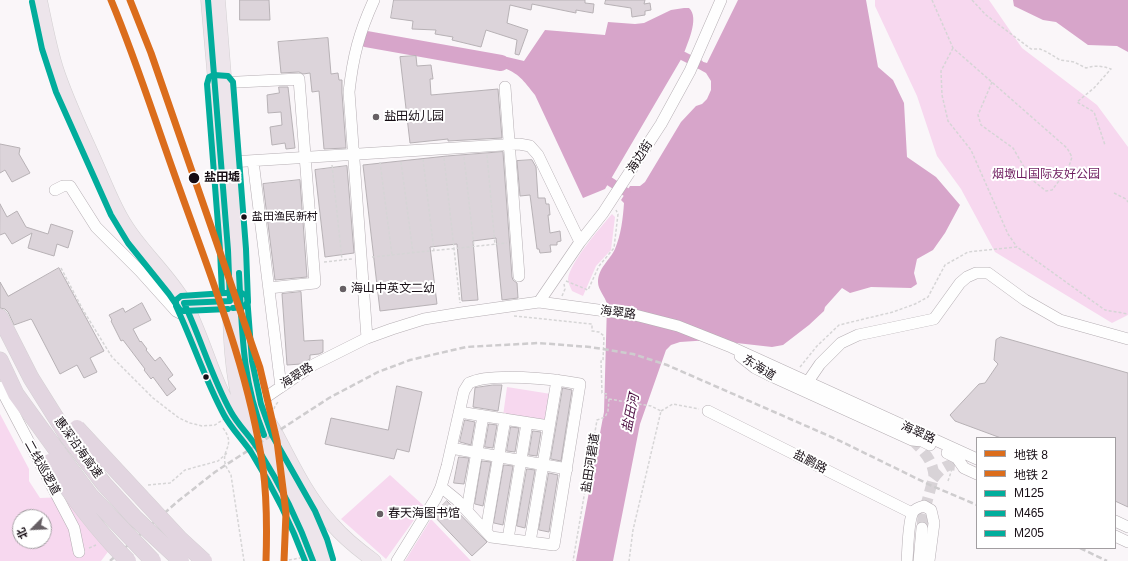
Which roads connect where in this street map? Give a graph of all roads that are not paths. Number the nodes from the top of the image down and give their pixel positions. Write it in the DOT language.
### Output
graph roads {
  1 [pos="40,0"];
  2 [pos="208,0"];
  3 [pos="218,0"];
  4 [pos="374,0"];
  5 [pos="721,0"];
  6 [pos="220,83"];
  7 [pos="505,87"];
  8 [pos="509,144"];
  9 [pos="353,154"];
  10 [pos="306,158"];
  11 [pos="253,161"];
  12 [pos="232,162"];
  13 [pos="55,190"];
  14 [pos="580,242"];
  15 [pos="519,276"];
  16 [pos="268,288"];
  17 [pos="235,300"];
  18 [pos="539,302"];
  19 [pos="187,308"];
  20 [pos="0,317"];
  21 [pos="367,338"];
  22 [pos="1128,339"];
  23 [pos="0,360"];
  24 [pos="557,380"];
  25 [pos="791,380"];
  26 [pos="807,383"];
  27 [pos="0,387"];
  28 [pos="281,387"];
  29 [pos="253,406"];
  30 [pos="708,411"];
  31 [pos="459,412"];
  32 [pos="483,416"];
  33 [pos="505,419"];
  34 [pos="527,423"];
  35 [pos="549,426"];
  36 [pos="72,432"];
  37 [pos="253,440"];
  38 [pos="451,448"];
  39 [pos="478,453"];
  40 [pos="499,456"];
  41 [pos="54,457"];
  42 [pos="521,460"];
  43 [pos="976,460"];
  44 [pos="543,463"];
  45 [pos="566,468"];
  46 [pos="285,473"];
  47 [pos="976,474"];
  48 [pos="441,487"];
  49 [pos="317,506"];
  50 [pos="467,510"];
  51 [pos="912,513"];
  52 [pos="1116,521"];
  53 [pos="1128,526"];
  54 [pos="922,528"];
  55 [pos="486,531"];
  56 [pos="1116,536"];
  57 [pos="508,539"];
  58 [pos="530,542"];
  59 [pos="1128,542"];
  60 [pos="79,552"];
  61 [pos="309,559"];
  62 [pos="128,561"];
  63 [pos="153,561"];
  64 [pos="182,561"];
  65 [pos="204,561"];
  66 [pos="325,561"];
  67 [pos="374,561"];
  68 [pos="397,561"];
  69 [pos="907,561"];
  70 [pos="919,561"];
  71 [pos="929,561"];
  1 -- 19 [label="main road"];
  2 -- 6 [label="main road"];
  3 -- 6 [label="main road"];
  4 -- 9 [label="street"];
  5 -- 14 [label="street, 海边街"];
  6 -- 10 [label="street"];
  6 -- 12 [label="main road"];
  6 -- 17 [label="main road"];
  7 -- 8 [label="street"];
  8 -- 9 [label="street"];
  8 -- 14 [label="street"];
  8 -- 15 [label="street"];
  9 -- 10 [label="street"];
  9 -- 21 [label="street"];
  10 -- 11 [label="street"];
  10 -- 16 [label="street"];
  11 -- 12 [label="street"];
  11 -- 16 [label="street"];
  12 -- 17 [label="main road"];
  13 -- 19 [label="street"];
  14 -- 18 [label="street, 海边街"];
  16 -- 28 [label="street"];
  17 -- 19 [label="main road"];
  17 -- 29 [label="main road"];
  17 -- 37 [label="main road"];
  18 -- 21 [label="street, 海翠路"];
  18 -- 25 [label="street, 海翠路"];
  19 -- 37 [label="main road"];
  20 -- 36 [label="highway"];
  21 -- 28 [label="street, 海翠路"];
  22 -- 26 [label="street"];
  23 -- 41 [label="highway"];
  24 -- 31 [label="street"];
  24 -- 35 [label="street"];
  24 -- 45 [label="street"];
  25 -- 26 [label="street, 海翠路"];
  25 -- 47 [label="street, 海翠路"];
  26 -- 43 [label="street, 海翠路"];
  27 -- 60 [label="street, 二线巡逻道"];
  28 -- 29 [label="street, 海翠路"];
  29 -- 46 [label="main road"];
  29 -- 49 [label="main road"];
  30 -- 51 [label="street, 盐鹏路"];
  31 -- 32 [label="street"];
  31 -- 38 [label="street"];
  32 -- 33 [label="street"];
  32 -- 39 [label="street"];
  33 -- 34 [label="street"];
  33 -- 40 [label="street"];
  34 -- 35 [label="street"];
  34 -- 42 [label="street"];
  35 -- 44 [label="street"];
  36 -- 64 [label="highway, 惠深沿海高速, bridge"];
  36 -- 65 [label="highway, bridge"];
  37 -- 61 [label="main road"];
  38 -- 39 [label="street"];
  38 -- 48 [label="street"];
  39 -- 40 [label="street"];
  39 -- 50 [label="street"];
  40 -- 42 [label="street"];
  40 -- 55 [label="street"];
  41 -- 62 [label="highway, bridge"];
  41 -- 63 [label="highway, 惠深沿海高速, bridge"];
  42 -- 44 [label="street"];
  42 -- 57 [label="street"];
  44 -- 45 [label="street"];
  44 -- 58 [label="street"];
  45 -- 58 [label="street"];
  46 -- 49 [label="main road"];
  46 -- 66 [label="main road"];
  48 -- 50 [label="street"];
  48 -- 68 [label="street"];
  49 -- 67 [label="main road"];
  50 -- 55 [label="street"];
  51 -- 69 [label="street"];
  51 -- 71 [label="street"];
  52 -- 53 [label="street"];
  54 -- 70 [label="street"];
  55 -- 57 [label="street"];
  56 -- 59 [label="street"];
  57 -- 58 [label="street"];
}
